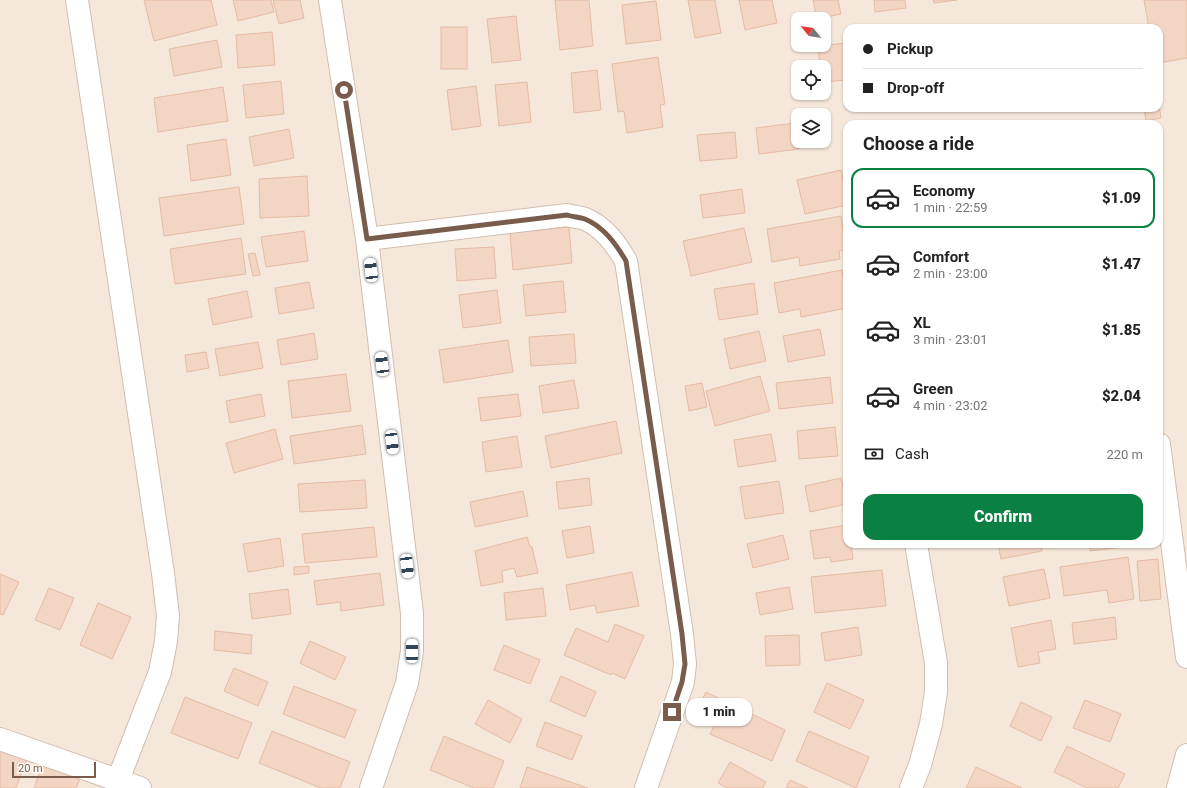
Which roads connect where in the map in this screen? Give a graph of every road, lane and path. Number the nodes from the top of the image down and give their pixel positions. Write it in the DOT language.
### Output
graph roads {
  1 [pos="77,0"];
  2 [pos="330,0"];
  3 [pos="367,239"];
  4 [pos="1163,474"];
  5 [pos="917,548"];
  6 [pos="1187,657"];
  7 [pos="0,739"];
  8 [pos="1187,755"];
  9 [pos="118,780"];
  10 [pos="140,788"];
  11 [pos="371,788"];
  12 [pos="646,788"];
  13 [pos="911,788"];
  14 [pos="1178,788"];
  1 -- 9 [label="street"];
  2 -- 3 [label="street"];
  3 -- 11 [label="street"];
  3 -- 12 [label="street"];
  4 -- 6 [label="street"];
  5 -- 13 [label="street"];
  7 -- 9 [label="street"];
  8 -- 14 [label="street"];
  9 -- 10 [label="street"];
}
